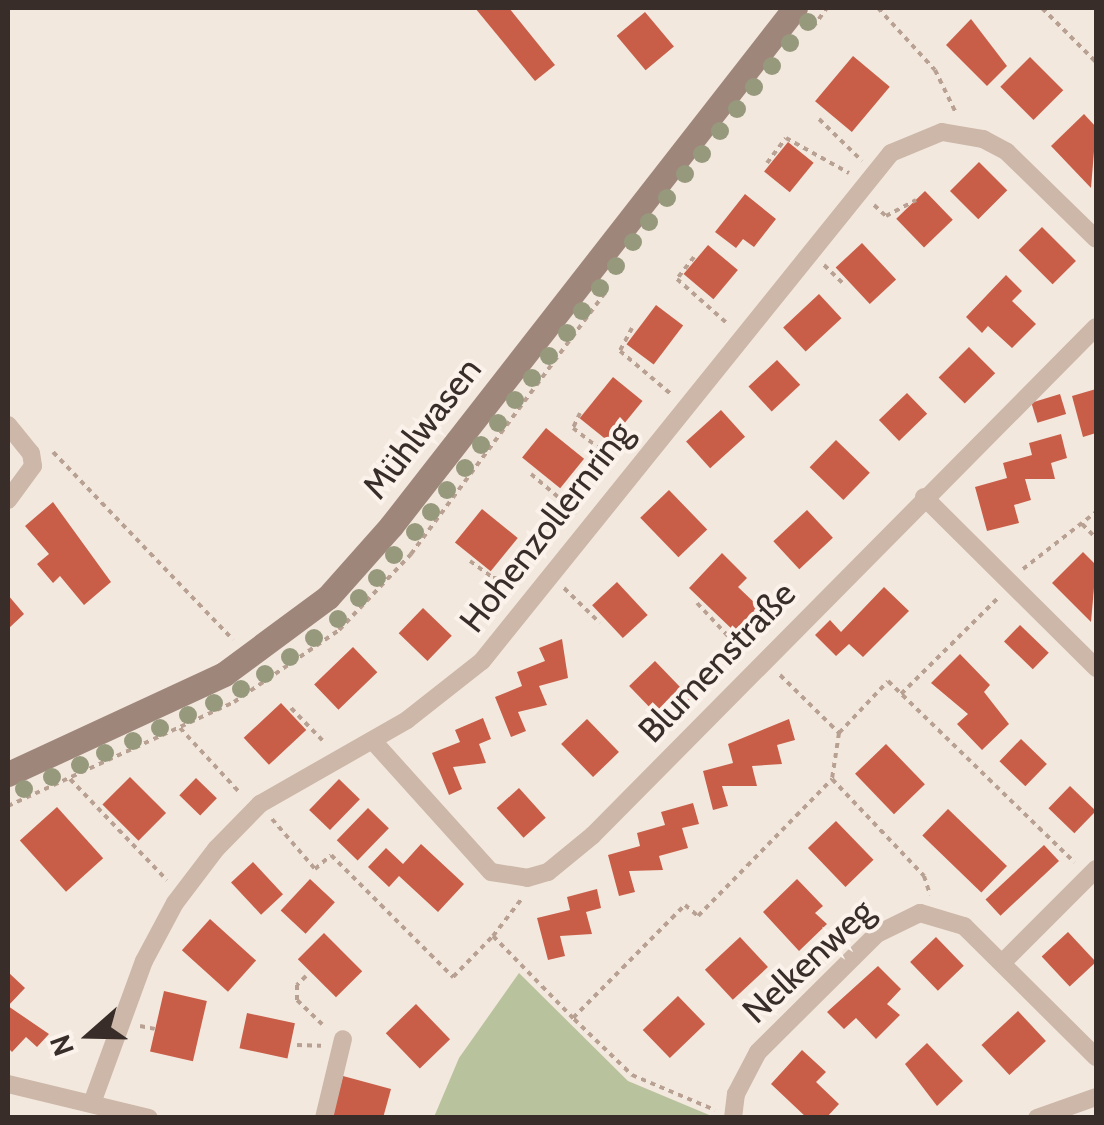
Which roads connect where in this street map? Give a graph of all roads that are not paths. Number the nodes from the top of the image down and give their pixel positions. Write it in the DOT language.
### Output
graph roads {
  1 [pos="795,8"];
  2 [pos="1096,239"];
  3 [pos="1096,327"];
  4 [pos="8,425"];
  5 [pos="924,496"];
  6 [pos="8,500"];
  7 [pos="1096,668"];
  8 [pos="372,741"];
  9 [pos="8,774"];
  10 [pos="1093,873"];
  11 [pos="1003,962"];
  12 [pos="343,1039"];
  13 [pos="1096,1058"];
  14 [pos="8,1084"];
  15 [pos="1096,1098"];
  16 [pos="92,1103"];
  17 [pos="726,1114"];
  18 [pos="148,1118"];
  19 [pos="324,1118"];
  20 [pos="1037,1118"];
  1 -- 9 [label="street, Mühlwasen"];
  2 -- 8 [label="street, Hohenzollernring"];
  3 -- 5 [label="street, Blumenstraße"];
  4 -- 6 [label="street"];
  5 -- 7 [label="street"];
  5 -- 8 [label="street, Blumenstraße"];
  8 -- 16 [label="street, Hohenzollernring"];
  10 -- 11 [label="street"];
  11 -- 13 [label="street, Nelkenweg"];
  11 -- 17 [label="street, Nelkenweg"];
  12 -- 19 [label="street"];
  14 -- 16 [label="street"];
  15 -- 20 [label="street"];
  16 -- 18 [label="street"];
}
